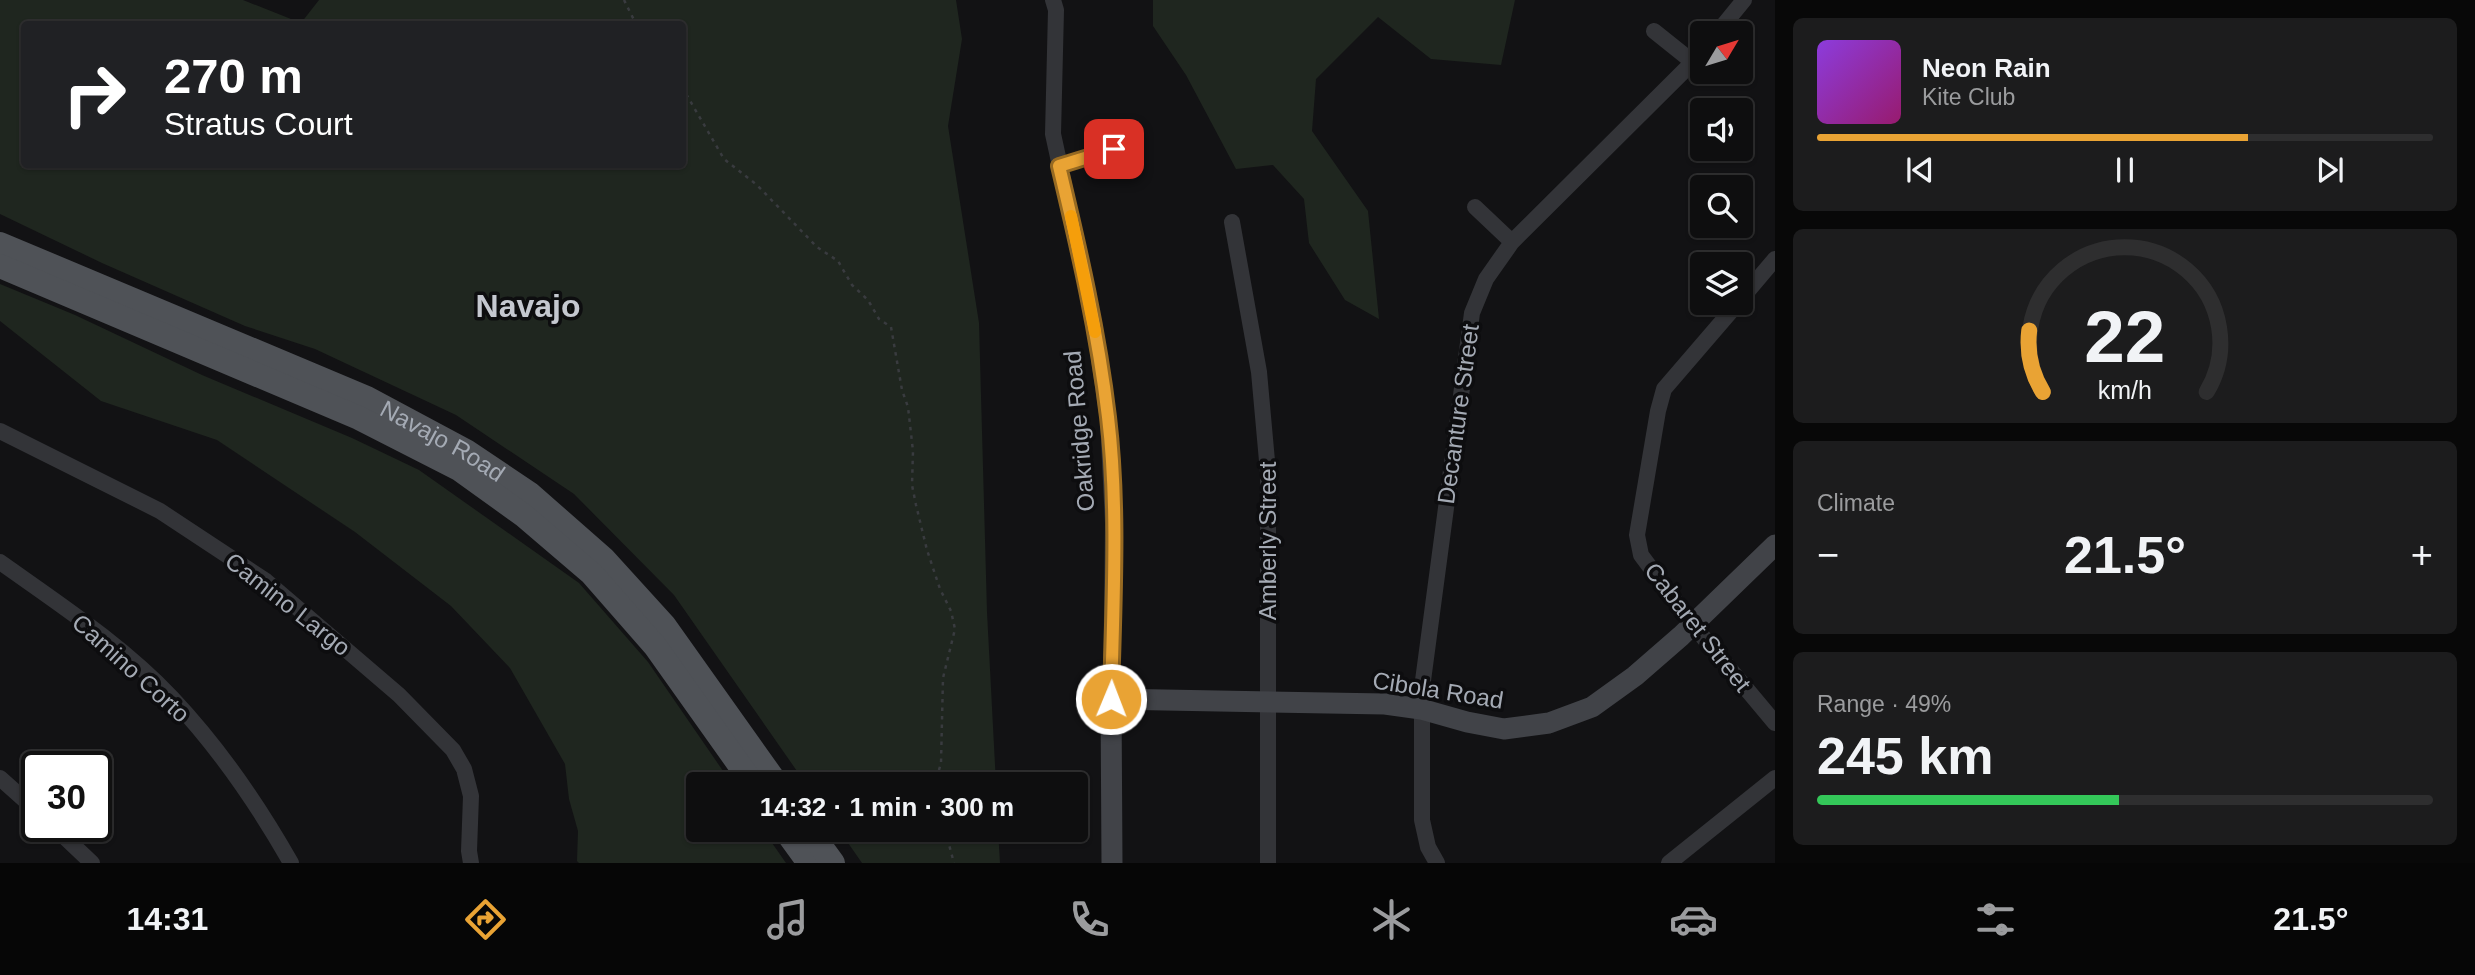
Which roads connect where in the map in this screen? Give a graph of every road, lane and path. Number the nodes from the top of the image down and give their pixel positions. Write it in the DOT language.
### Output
graph roads {
  1 [pos="624,0"];
  2 [pos="1053,0"];
  3 [pos="1744,0"];
  4 [pos="635,21"];
  5 [pos="1727,21"];
  6 [pos="1654,31"];
  7 [pos="1690,52"];
  8 [pos="1690,65"];
  9 [pos="686,95"];
  10 [pos="1114,149"];
  11 [pos="1059,166"];
  12 [pos="1475,207"];
  13 [pos="1233,222"];
  14 [pos="1512,242"];
  15 [pos="0,244"];
  16 [pos="1775,259"];
  17 [pos="0,266"];
  18 [pos="1753,285"];
  19 [pos="1728,315"];
  20 [pos="0,431"];
  21 [pos="1775,545"];
  22 [pos="0,562"];
  23 [pos="1693,625"];
  24 [pos="1111,699"];
  25 [pos="1269,701"];
  26 [pos="1421,709"];
  27 [pos="1775,723"];
  28 [pos="744,772"];
  29 [pos="768,772"];
  30 [pos="938,772"];
  31 [pos="0,778"];
  32 [pos="1775,778"];
  33 [pos="21,797"];
  34 [pos="70,842"];
  35 [pos="794,842"];
  36 [pos="818,842"];
  37 [pos="948,842"];
  38 [pos="92,863"];
  39 [pos="290,863"];
  40 [pos="471,863"];
  41 [pos="809,863"];
  42 [pos="833,863"];
  43 [pos="954,863"];
  44 [pos="1112,863"];
  45 [pos="1268,863"];
  46 [pos="1437,863"];
  47 [pos="1669,863"];
  1 -- 4 [label="path"];
  2 -- 11 [label="street, Oakridge Road"];
  3 -- 5 [label="street"];
  6 -- 7 [label="street"];
  8 -- 14 [label="street, Decanture Street"];
  9 -- 30 [label="path"];
  10 -- 11 [label="street"];
  11 -- 24 [label="street, Oakridge Road"];
  12 -- 14 [label="street"];
  13 -- 25 [label="street, Amberly Street"];
  14 -- 26 [label="street, Decanture Street"];
  15 -- 29 [label="main road, Navajo Road"];
  16 -- 18 [label="street, Cabaret Street"];
  17 -- 28 [label="main road, Navajo Road"];
  19 -- 23 [label="street, Cabaret Street"];
  20 -- 40 [label="street, Camino Largo"];
  21 -- 23 [label="street, Cibola Road"];
  22 -- 39 [label="street, Camino Corto"];
  23 -- 26 [label="street, Cibola Road"];
  23 -- 27 [label="street, Cabaret Street"];
  24 -- 25 [label="street, Cibola Road"];
  24 -- 44 [label="street, Oakridge Road"];
  25 -- 26 [label="street, Cibola Road"];
  25 -- 45 [label="street, Amberly Street"];
  26 -- 46 [label="street, Decanture Street"];
  31 -- 33 [label="street"];
  32 -- 47 [label="street"];
  34 -- 38 [label="street"];
  35 -- 41 [label="main road"];
  36 -- 42 [label="main road"];
  37 -- 43 [label="path"];
}
